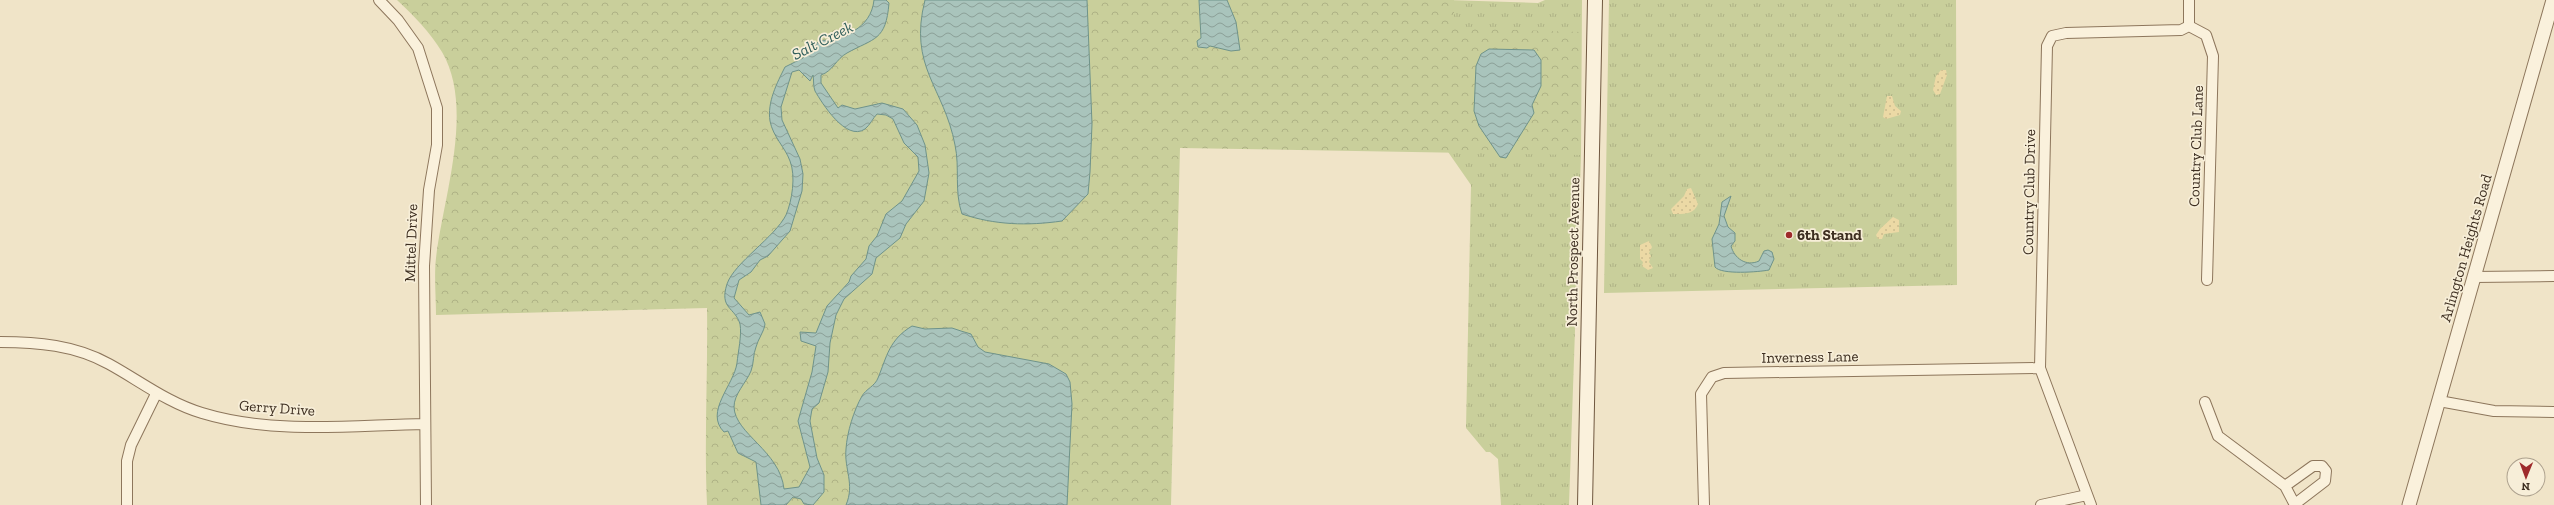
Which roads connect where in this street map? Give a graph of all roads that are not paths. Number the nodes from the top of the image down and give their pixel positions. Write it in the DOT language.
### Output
graph roads {
  1 [pos="379,0"];
  2 [pos="1595,0"];
  3 [pos="2189,0"];
  4 [pos="2553,0"];
  5 [pos="2189,26"];
  6 [pos="2554,276"];
  7 [pos="2474,277"];
  8 [pos="2207,280"];
  9 [pos="0,342"];
  10 [pos="2040,368"];
  11 [pos="156,394"];
  12 [pos="2439,400"];
  13 [pos="2205,402"];
  14 [pos="2554,412"];
  15 [pos="425,424"];
  16 [pos="2285,486"];
  17 [pos="2087,495"];
  18 [pos="127,505"];
  19 [pos="426,505"];
  20 [pos="1585,505"];
  21 [pos="1704,505"];
  22 [pos="2041,505"];
  23 [pos="2091,505"];
  24 [pos="2295,505"];
  25 [pos="2409,505"];
  1 -- 15 [label="street, Mittel Drive"];
  2 -- 20 [label="main road, North Prospect Avenue"];
  3 -- 5 [label="street"];
  4 -- 7 [label="street, Arlington Heights Road"];
  5 -- 8 [label="street, Country Club Lane"];
  5 -- 10 [label="street, Country Club Drive"];
  6 -- 7 [label="street"];
  7 -- 12 [label="street, Arlington Heights Road"];
  9 -- 11 [label="street, Gerry Drive"];
  10 -- 17 [label="street, Country Club Drive"];
  10 -- 21 [label="street, Inverness Lane"];
  11 -- 15 [label="street, Gerry Drive"];
  11 -- 18 [label="street"];
  12 -- 14 [label="street"];
  12 -- 25 [label="street, Arlington Heights Road"];
  13 -- 16 [label="street"];
  15 -- 19 [label="street, Mittel Drive"];
  16 -- 24 [label="street"];
  16 -- 24 [label="street"];
  17 -- 22 [label="street"];
  17 -- 23 [label="street, Country Club Drive"];
}
